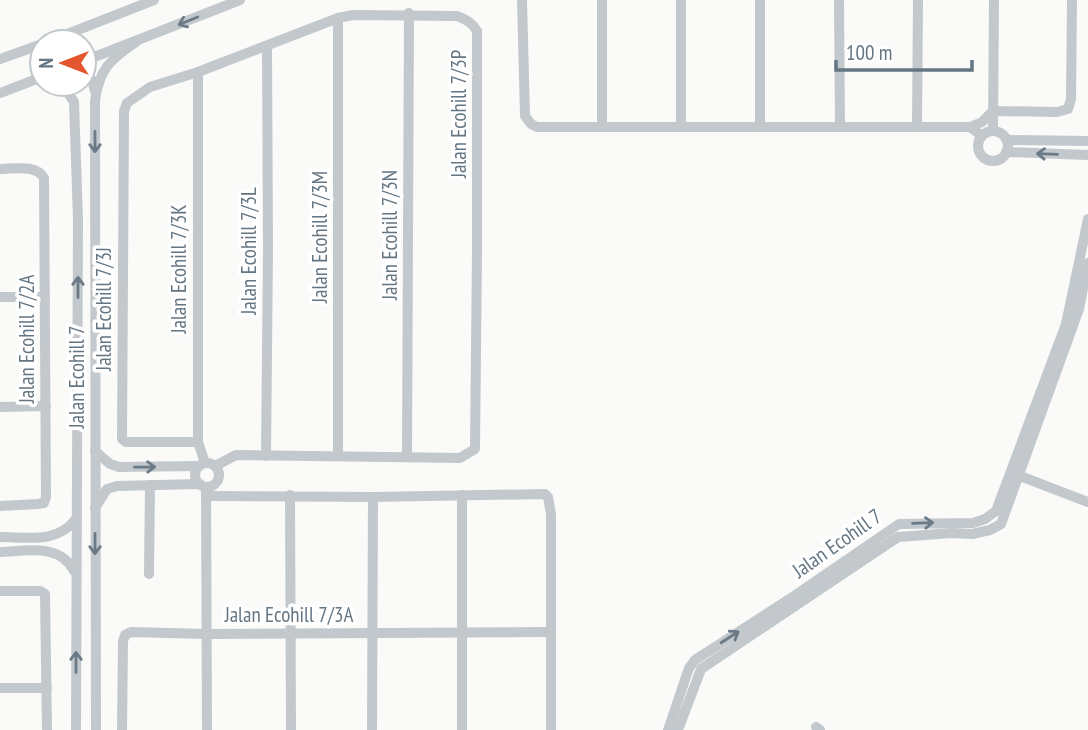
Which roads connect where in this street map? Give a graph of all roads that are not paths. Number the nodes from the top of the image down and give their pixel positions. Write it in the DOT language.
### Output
graph roads {
  1 [pos="154,0"];
  2 [pos="240,0"];
  3 [pos="522,0"];
  4 [pos="602,0"];
  5 [pos="681,0"];
  6 [pos="760,0"];
  7 [pos="839,0"];
  8 [pos="918,0"];
  9 [pos="994,0"];
  10 [pos="1072,0"];
  11 [pos="409,14"];
  12 [pos="338,18"];
  13 [pos="83,28"];
  14 [pos="136,42"];
  15 [pos="267,46"];
  16 [pos="28,49"];
  17 [pos="98,56"];
  18 [pos="0,59"];
  19 [pos="198,72"];
  20 [pos="28,83"];
  21 [pos="0,93"];
  22 [pos="71,98"];
  23 [pos="74,98"];
  24 [pos="95,98"];
  25 [pos="95,101"];
  26 [pos="74,102"];
  27 [pos="127,103"];
  28 [pos="993,111"];
  29 [pos="602,127"];
  30 [pos="681,127"];
  31 [pos="760,127"];
  32 [pos="840,127"];
  33 [pos="917,127"];
  34 [pos="970,127"];
  35 [pos="993,131"];
  36 [pos="982,136"];
  37 [pos="1007,140"];
  38 [pos="1088,141"];
  39 [pos="1006,152"];
  40 [pos="1088,155"];
  41 [pos="0,169"];
  42 [pos="1088,219"];
  43 [pos="1088,264"];
  44 [pos="0,297"];
  45 [pos="45,298"];
  46 [pos="46,406"];
  47 [pos="0,407"];
  48 [pos="198,442"];
  49 [pos="95,452"];
  50 [pos="266,456"];
  51 [pos="338,456"];
  52 [pos="407,457"];
  53 [pos="207,465"];
  54 [pos="1020,475"];
  55 [pos="150,485"];
  56 [pos="204,489"];
  57 [pos="290,495"];
  58 [pos="462,495"];
  59 [pos="373,497"];
  60 [pos="1088,502"];
  61 [pos="0,506"];
  62 [pos="95,508"];
  63 [pos="76,519"];
  64 [pos="0,537"];
  65 [pos="0,552"];
  66 [pos="76,574"];
  67 [pos="149,574"];
  68 [pos="0,591"];
  69 [pos="462,632"];
  70 [pos="550,632"];
  71 [pos="373,633"];
  72 [pos="207,634"];
  73 [pos="291,634"];
  74 [pos="0,688"];
  75 [pos="47,688"];
  76 [pos="47,730"];
  77 [pos="76,730"];
  78 [pos="96,730"];
  79 [pos="122,730"];
  80 [pos="207,730"];
  81 [pos="291,730"];
  82 [pos="372,730"];
  83 [pos="462,730"];
  84 [pos="551,730"];
  85 [pos="668,730"];
  86 [pos="678,730"];
  1 -- 13 [label="street"];
  2 -- 14 [label="street, one-way"];
  3 -- 29 [label="street"];
  4 -- 29 [label="street"];
  5 -- 30 [label="street"];
  6 -- 31 [label="street"];
  7 -- 32 [label="street"];
  8 -- 33 [label="street"];
  9 -- 28 [label="street"];
  10 -- 28 [label="street"];
  11 -- 12 [label="street, Jalan Ecohill 7/3P"];
  11 -- 52 [label="street, Jalan Ecohill 7/3N"];
  11 -- 52 [label="street, Jalan Ecohill 7/3P"];
  12 -- 15 [label="street, Jalan Ecohill 7/3P"];
  12 -- 51 [label="street, Jalan Ecohill 7/3M"];
  14 -- 17 [label="street"];
  14 -- 25 [label="street, Jalan Ecohill 7"];
  15 -- 19 [label="street, Jalan Ecohill 7/3P"];
  15 -- 50 [label="street, Jalan Ecohill 7/3L"];
  16 -- 18 [label="street"];
  19 -- 27 [label="street, Jalan Ecohill 7/3P"];
  19 -- 48 [label="street, Jalan Ecohill 7/3K"];
  20 -- 21 [label="street"];
  22 -- 26 [label="street"];
  23 -- 26 [label="street, Jalan Ecohill 7"];
  24 -- 25 [label="street"];
  25 -- 49 [label="street, Jalan Ecohill 7, one-way"];
  63 -- 26 [label="street, Jalan Ecohill 7, one-way"];
  27 -- 48 [label="street, Jalan Ecohill 7/3J"];
  28 -- 34 [label="street"];
  28 -- 35 [label="street"];
  29 -- 30 [label="street"];
  30 -- 31 [label="street"];
  31 -- 32 [label="street"];
  32 -- 33 [label="street"];
  33 -- 34 [label="street"];
  34 -- 36 [label="street"];
  35 -- 36 [label="street"];
  35 -- 37 [label="street"];
  36 -- 39 [label="street"];
  37 -- 38 [label="street"];
  37 -- 39 [label="street"];
  40 -- 39 [label="street, one-way"];
  41 -- 45 [label="street, Jalan Ecohill 7/2A"];
  85 -- 42 [label="street, Jalan Ecohill 7, one-way"];
  43 -- 54 [label="street"];
  44 -- 45 [label="street"];
  45 -- 46 [label="street, Jalan Ecohill 7/2A"];
  46 -- 47 [label="street"];
  46 -- 61 [label="street, Jalan Ecohill 7/2A"];
  48 -- 53 [label="street, Jalan Ecohill 7/3K"];
  49 -- 53 [label="street, one-way"];
  49 -- 62 [label="street, Jalan Ecohill 7"];
  50 -- 51 [label="street"];
  50 -- 53 [label="street"];
  51 -- 52 [label="street"];
  53 -- 56 [label="street"];
  53 -- 56 [label="street"];
  54 -- 60 [label="street"];
  54 -- 86 [label="street"];
  55 -- 56 [label="street"];
  55 -- 62 [label="street"];
  55 -- 67 [label="street"];
  56 -- 57 [label="street"];
  56 -- 72 [label="street"];
  57 -- 59 [label="street"];
  57 -- 73 [label="street"];
  58 -- 59 [label="street"];
  58 -- 69 [label="street"];
  58 -- 70 [label="street"];
  59 -- 71 [label="street"];
  62 -- 78 [label="street, Jalan Ecohill 7, one-way"];
  63 -- 64 [label="street"];
  63 -- 66 [label="street, Jalan Ecohill 7"];
  65 -- 66 [label="street"];
  77 -- 66 [label="street, Jalan Ecohill 7, one-way"];
  68 -- 75 [label="street"];
  69 -- 70 [label="street, Jalan Ecohill 7/3A"];
  69 -- 71 [label="street, Jalan Ecohill 7/3A"];
  69 -- 83 [label="street"];
  70 -- 84 [label="street"];
  71 -- 73 [label="street, Jalan Ecohill 7/3A"];
  71 -- 82 [label="street"];
  72 -- 73 [label="street, Jalan Ecohill 7/3A"];
  72 -- 79 [label="street, Jalan Ecohill 7/3A"];
  72 -- 80 [label="street"];
  73 -- 81 [label="street"];
  74 -- 75 [label="street"];
  75 -- 76 [label="street"];
}
